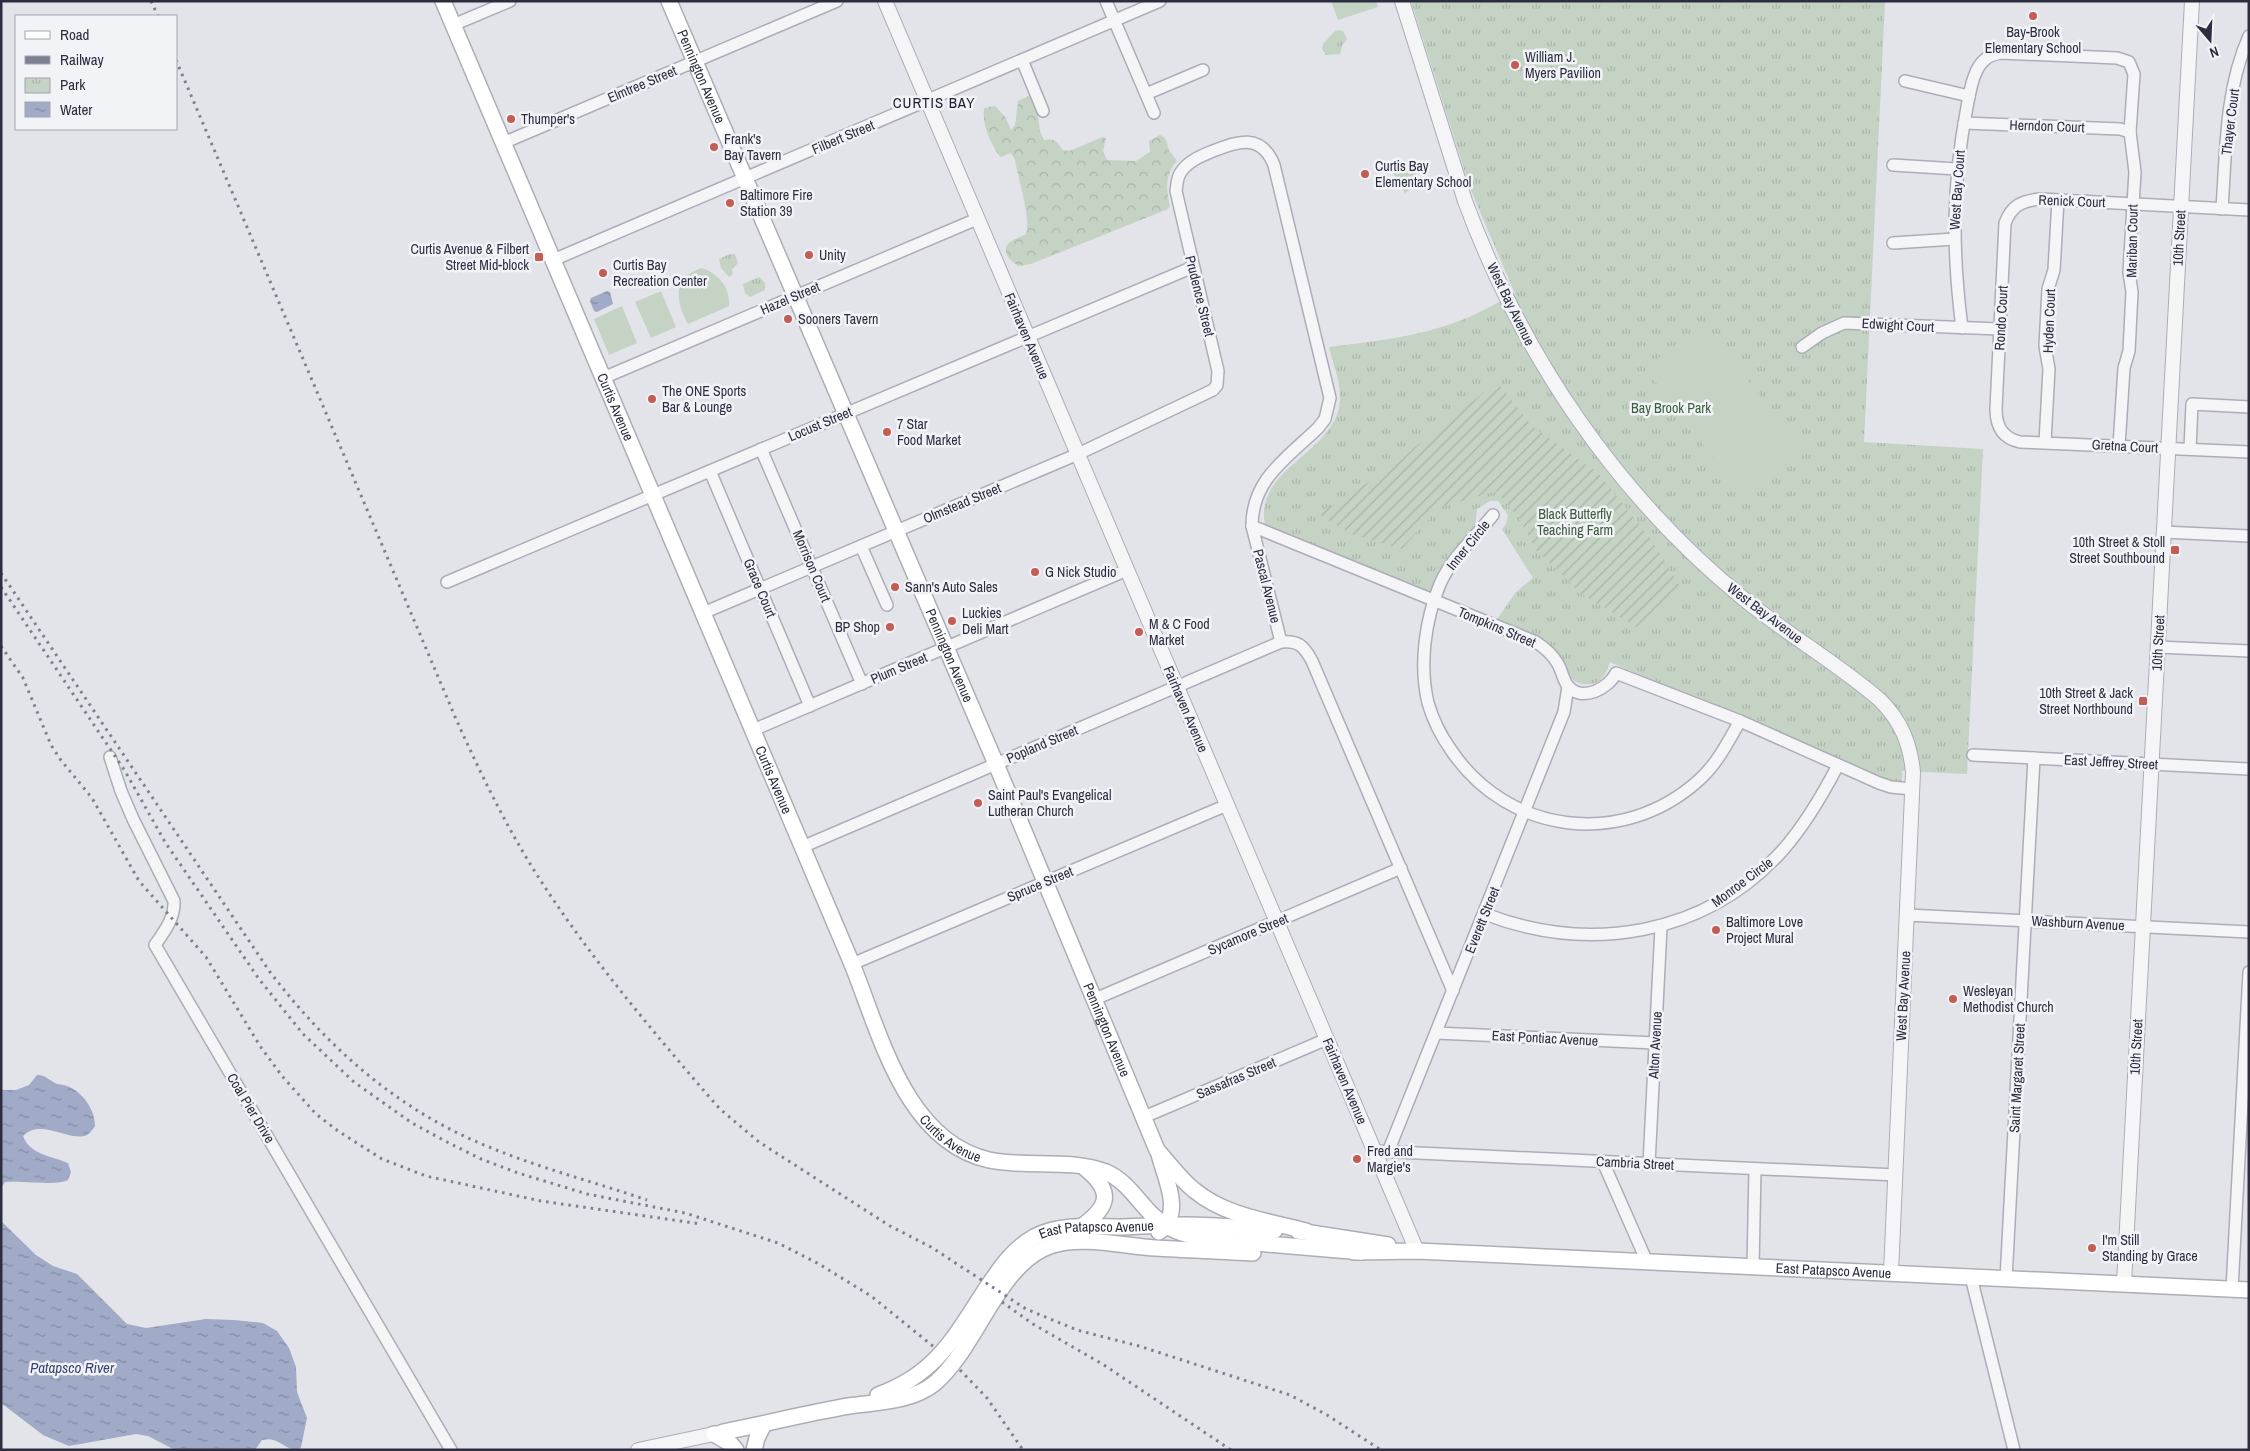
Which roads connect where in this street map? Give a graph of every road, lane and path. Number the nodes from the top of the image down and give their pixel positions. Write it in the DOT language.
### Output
graph roads {
  1 [pos="443,1"];
  2 [pos="510,1"];
  3 [pos="670,1"];
  4 [pos="837,1"];
  5 [pos="885,1"];
  6 [pos="1106,1"];
  7 [pos="1160,1"];
  8 [pos="1402,1"];
  9 [pos="2192,1"];
  10 [pos="1114,21"];
  11 [pos="453,25"];
  12 [pos="2249,36"];
  13 [pos="1986,58"];
  14 [pos="1022,60"];
  15 [pos="695,61"];
  16 [pos="1203,70"];
  17 [pos="1904,81"];
  18 [pos="1146,94"];
  19 [pos="1969,96"];
  20 [pos="927,101"];
  21 [pos="1043,111"];
  22 [pos="1154,113"];
  23 [pos="1964,123"];
  24 [pos="2130,132"];
  25 [pos="503,143"];
  26 [pos="1274,165"];
  27 [pos="1893,165"];
  28 [pos="1957,169"];
  29 [pos="745,179"];
  30 [pos="2058,200"];
  31 [pos="2016,204"];
  32 [pos="2133,204"];
  33 [pos="2181,207"];
  34 [pos="2222,209"];
  35 [pos="2249,210"];
  36 [pos="977,219"];
  37 [pos="1954,239"];
  38 [pos="1893,243"];
  39 [pos="553,260"];
  40 [pos="1193,267"];
  41 [pos="795,296"];
  42 [pos="1962,328"];
  43 [pos="2000,329"];
  44 [pos="1028,337"];
  45 [pos="1802,347"];
  46 [pos="603,378"];
  47 [pos="1217,385"];
  48 [pos="2249,406"];
  49 [pos="846,414"];
  50 [pos="2003,434"];
  51 [pos="2045,442"];
  52 [pos="2119,446"];
  53 [pos="2168,448"];
  54 [pos="761,449"];
  55 [pos="2190,450"];
  56 [pos="2249,452"];
  57 [pos="1078,454"];
  58 [pos="710,471"];
  59 [pos="653,495"];
  60 [pos="1493,515"];
  61 [pos="1252,526"];
  62 [pos="896,531"];
  63 [pos="2163,532"];
  64 [pos="2249,536"];
  65 [pos="861,546"];
  66 [pos="812,567"];
  67 [pos="1127,570"];
  68 [pos="447,582"];
  69 [pos="760,589"];
  70 [pos="1434,601"];
  71 [pos="886,605"];
  72 [pos="703,613"];
  73 [pos="1281,642"];
  74 [pos="2157,647"];
  75 [pos="946,648"];
  76 [pos="2249,651"];
  77 [pos="862,684"];
  78 [pos="1177,686"];
  79 [pos="1568,686"];
  80 [pos="810,706"];
  81 [pos="1740,722"];
  82 [pos="753,730"];
  83 [pos="1973,755"];
  84 [pos="110,757"];
  85 [pos="2034,758"];
  86 [pos="996,764"];
  87 [pos="2151,764"];
  88 [pos="1838,766"];
  89 [pos="2249,769"];
  90 [pos="1912,789"];
  91 [pos="1227,805"];
  92 [pos="1525,812"];
  93 [pos="802,847"];
  94 [pos="1401,868"];
  95 [pos="1046,882"];
  96 [pos="1485,914"];
  97 [pos="1907,915"];
  98 [pos="2026,921"];
  99 [pos="1277,922"];
  100 [pos="1661,927"];
  101 [pos="2142,927"];
  102 [pos="2249,932"];
  103 [pos="852,964"];
  104 [pos="2249,972"];
  105 [pos="1453,991"];
  106 [pos="1095,999"];
  107 [pos="1436,1033"];
  108 [pos="1327,1039"];
  109 [pos="1655,1043"];
  110 [pos="2245,1105"];
  111 [pos="1144,1117"];
  112 [pos="1158,1150"];
  113 [pos="1381,1152"];
  114 [pos="1603,1162"];
  115 [pos="1649,1164"];
  116 [pos="1084,1167"];
  117 [pos="1755,1168"];
  118 [pos="1896,1175"];
  119 [pos="1166,1226"];
  120 [pos="1306,1231"];
  121 [pos="1081,1234"];
  122 [pos="1417,1251"];
  123 [pos="1362,1252"];
  124 [pos="1647,1262"];
  125 [pos="1753,1267"];
  126 [pos="1891,1273"];
  127 [pos="1971,1277"];
  128 [pos="2006,1279"];
  129 [pos="2124,1284"];
  130 [pos="2232,1289"];
  131 [pos="2249,1290"];
  132 [pos="764,1424"];
  133 [pos="719,1433"];
  134 [pos="451,1450"];
  135 [pos="638,1450"];
  136 [pos="723,1450"];
  137 [pos="736,1450"];
  138 [pos="754,1450"];
  139 [pos="2014,1450"];
  1 -- 11 [label="main road, Curtis Avenue"];
  2 -- 11 [label="street"];
  3 -- 15 [label="main road, Pennington Avenue"];
  4 -- 15 [label="street, Elmtree Street"];
  5 -- 20 [label="street, Fairhaven Avenue"];
  6 -- 10 [label="street"];
  7 -- 10 [label="street, Filbert Street"];
  8 -- 90 [label="street, West Bay Avenue"];
  9 -- 33 [label="street, 10th Street"];
  10 -- 14 [label="street, Filbert Street"];
  10 -- 18 [label="street"];
  11 -- 25 [label="main road, Curtis Avenue"];
  12 -- 34 [label="street, Thayer Court"];
  13 -- 19 [label="street, West Bay Court"];
  13 -- 24 [label="street, Mariban Court"];
  14 -- 20 [label="street, Filbert Street"];
  14 -- 21 [label="street"];
  15 -- 25 [label="street, Elmtree Street"];
  15 -- 29 [label="main road, Pennington Avenue"];
  16 -- 18 [label="street"];
  17 -- 19 [label="street"];
  18 -- 22 [label="street"];
  19 -- 23 [label="street, West Bay Court"];
  20 -- 29 [label="street, Filbert Street"];
  20 -- 36 [label="street, Fairhaven Avenue"];
  23 -- 24 [label="street, Herndon Court"];
  23 -- 28 [label="street, West Bay Court"];
  24 -- 32 [label="street, Mariban Court"];
  25 -- 39 [label="main road, Curtis Avenue"];
  26 -- 40 [label="street, Prudence Street"];
  26 -- 61 [label="street, Pascal Avenue"];
  27 -- 28 [label="street"];
  28 -- 37 [label="street, West Bay Court"];
  29 -- 39 [label="street, Filbert Street"];
  29 -- 41 [label="main road, Pennington Avenue"];
  30 -- 31 [label="street, Renick Court"];
  30 -- 32 [label="street, Renick Court"];
  30 -- 51 [label="street, Hyden Court"];
  31 -- 43 [label="street, Rondo Court"];
  32 -- 33 [label="street, Renick Court"];
  32 -- 52 [label="street, Mariban Court"];
  33 -- 34 [label="street, Renick Court"];
  33 -- 53 [label="street, 10th Street"];
  34 -- 35 [label="street, Renick Court"];
  36 -- 41 [label="street, Hazel Street"];
  36 -- 44 [label="street, Fairhaven Avenue"];
  37 -- 38 [label="street"];
  37 -- 42 [label="street, West Bay Court"];
  39 -- 46 [label="main road, Curtis Avenue"];
  40 -- 44 [label="street, Locust Street"];
  40 -- 47 [label="street, Prudence Street"];
  41 -- 46 [label="street, Hazel Street"];
  41 -- 49 [label="main road, Pennington Avenue"];
  42 -- 43 [label="street, Edwight Court"];
  42 -- 45 [label="street, Edwight Court"];
  43 -- 50 [label="street, Rondo Court"];
  44 -- 49 [label="street, Locust Street"];
  44 -- 57 [label="street, Fairhaven Avenue"];
  46 -- 59 [label="main road, Curtis Avenue"];
  47 -- 57 [label="street, Olmstead Street"];
  48 -- 55 [label="street"];
  49 -- 54 [label="street, Locust Street"];
  49 -- 62 [label="main road, Pennington Avenue"];
  50 -- 51 [label="street, Gretna Court"];
  51 -- 52 [label="street, Gretna Court"];
  52 -- 53 [label="street, Gretna Court"];
  53 -- 55 [label="street, Gretna Court"];
  53 -- 63 [label="street, 10th Street"];
  54 -- 58 [label="street, Locust Street"];
  54 -- 66 [label="street, Morrison Court"];
  55 -- 56 [label="street, Gretna Court"];
  57 -- 62 [label="street, Olmstead Street"];
  57 -- 67 [label="street, Fairhaven Avenue"];
  58 -- 59 [label="street, Locust Street"];
  58 -- 69 [label="street, Grace Court"];
  59 -- 68 [label="street, Locust Street"];
  59 -- 72 [label="main road, Curtis Avenue"];
  60 -- 70 [label="street, Inner Circle"];
  61 -- 70 [label="street, Tompkins Street"];
  61 -- 73 [label="street, Pascal Avenue"];
  62 -- 65 [label="street, Olmstead Street"];
  62 -- 75 [label="main road, Pennington Avenue"];
  63 -- 64 [label="street"];
  63 -- 74 [label="street, 10th Street"];
  65 -- 66 [label="street, Olmstead Street"];
  65 -- 71 [label="street"];
  66 -- 69 [label="street, Olmstead Street"];
  66 -- 77 [label="street, Morrison Court"];
  67 -- 75 [label="street, Plum Street"];
  67 -- 78 [label="street, Fairhaven Avenue"];
  69 -- 72 [label="street, Olmstead Street"];
  69 -- 80 [label="street, Grace Court"];
  70 -- 79 [label="street, Tompkins Street"];
  70 -- 92 [label="street, Inner Circle"];
  72 -- 82 [label="main road, Curtis Avenue"];
  73 -- 78 [label="street, Popland Street"];
  73 -- 94 [label="street, Pascal Avenue"];
  74 -- 76 [label="street"];
  74 -- 87 [label="street, 10th Street"];
  75 -- 77 [label="street, Plum Street"];
  75 -- 86 [label="main road, Pennington Avenue"];
  77 -- 80 [label="street, Plum Street"];
  78 -- 86 [label="street, Popland Street"];
  78 -- 91 [label="street, Fairhaven Avenue"];
  79 -- 81 [label="street"];
  79 -- 92 [label="street, Everett Street"];
  80 -- 82 [label="street, Plum Street"];
  81 -- 88 [label="street"];
  81 -- 92 [label="street, Inner Circle"];
  82 -- 93 [label="main road, Curtis Avenue"];
  83 -- 85 [label="street, East Jeffrey Street"];
  84 -- 134 [label="street, Coal Pier Drive"];
  85 -- 87 [label="street, East Jeffrey Street"];
  85 -- 98 [label="street, Saint Margaret Street"];
  86 -- 93 [label="street, Popland Street"];
  86 -- 95 [label="main road, Pennington Avenue"];
  87 -- 89 [label="street, East Jeffrey Street"];
  87 -- 101 [label="street, 10th Street"];
  88 -- 90 [label="street"];
  88 -- 100 [label="street, Monroe Circle"];
  90 -- 97 [label="street, West Bay Avenue"];
  91 -- 95 [label="street, Spruce Street"];
  91 -- 99 [label="street, Fairhaven Avenue"];
  92 -- 96 [label="street, Everett Street"];
  93 -- 103 [label="main road, Curtis Avenue"];
  94 -- 99 [label="street, Sycamore Street"];
  94 -- 105 [label="street, Pascal Avenue"];
  95 -- 103 [label="street, Spruce Street"];
  95 -- 106 [label="main road, Pennington Avenue"];
  96 -- 100 [label="street, Monroe Circle"];
  96 -- 105 [label="street, Everett Street"];
  97 -- 98 [label="street, Washburn Avenue"];
  97 -- 118 [label="street, West Bay Avenue"];
  98 -- 101 [label="street, Washburn Avenue"];
  98 -- 128 [label="street, Saint Margaret Street"];
  99 -- 106 [label="street, Sycamore Street"];
  99 -- 108 [label="street, Fairhaven Avenue"];
  100 -- 109 [label="street, Alton Avenue"];
  101 -- 102 [label="street, Washburn Avenue"];
  101 -- 129 [label="street, 10th Street"];
  103 -- 116 [label="main road, Curtis Avenue"];
  104 -- 110 [label="street"];
  105 -- 107 [label="street, Everett Street"];
  106 -- 111 [label="main road, Pennington Avenue"];
  107 -- 109 [label="street, East Pontiac Avenue"];
  107 -- 113 [label="street, Everett Street"];
  108 -- 111 [label="street, Sassafras Street"];
  108 -- 113 [label="street, Fairhaven Avenue"];
  109 -- 115 [label="street, Alton Avenue"];
  110 -- 130 [label="street"];
  111 -- 112 [label="main road, Pennington Avenue"];
  112 -- 119 [label="main road"];
  112 -- 120 [label="main road, Pennington Avenue"];
  113 -- 114 [label="street, Cambria Street"];
  113 -- 122 [label="street, Fairhaven Avenue"];
  114 -- 115 [label="street, Cambria Street"];
  114 -- 124 [label="street"];
  115 -- 117 [label="street, Cambria Street"];
  116 -- 119 [label="main road, Curtis Avenue"];
  116 -- 121 [label="main road"];
  117 -- 118 [label="street, Cambria Street"];
  117 -- 125 [label="street"];
  118 -- 126 [label="street, West Bay Avenue"];
  119 -- 120 [label="main road, East Patapsco Avenue"];
  119 -- 121 [label="main road, East Patapsco Avenue"];
  119 -- 123 [label="main road, Curtis Avenue"];
  120 -- 122 [label="main road, East Patapsco Avenue"];
  121 -- 123 [label="main road, East Patapsco Avenue"];
  121 -- 132 [label="main road, East Patapsco Avenue"];
  122 -- 123 [label="main road, East Patapsco Avenue"];
  122 -- 124 [label="main road, East Patapsco Avenue"];
  124 -- 125 [label="main road, East Patapsco Avenue"];
  125 -- 126 [label="main road, East Patapsco Avenue"];
  126 -- 127 [label="main road, East Patapsco Avenue"];
  127 -- 128 [label="main road, East Patapsco Avenue"];
  127 -- 139 [label="street"];
  128 -- 129 [label="main road, East Patapsco Avenue"];
  129 -- 130 [label="main road, East Patapsco Avenue"];
  130 -- 131 [label="main road, East Patapsco Avenue"];
  132 -- 133 [label="main road, East Patapsco Avenue"];
  132 -- 138 [label="main road"];
  133 -- 135 [label="street, East Patapsco Avenue"];
  133 -- 136 [label="main road"];
  133 -- 137 [label="main road"];
}
